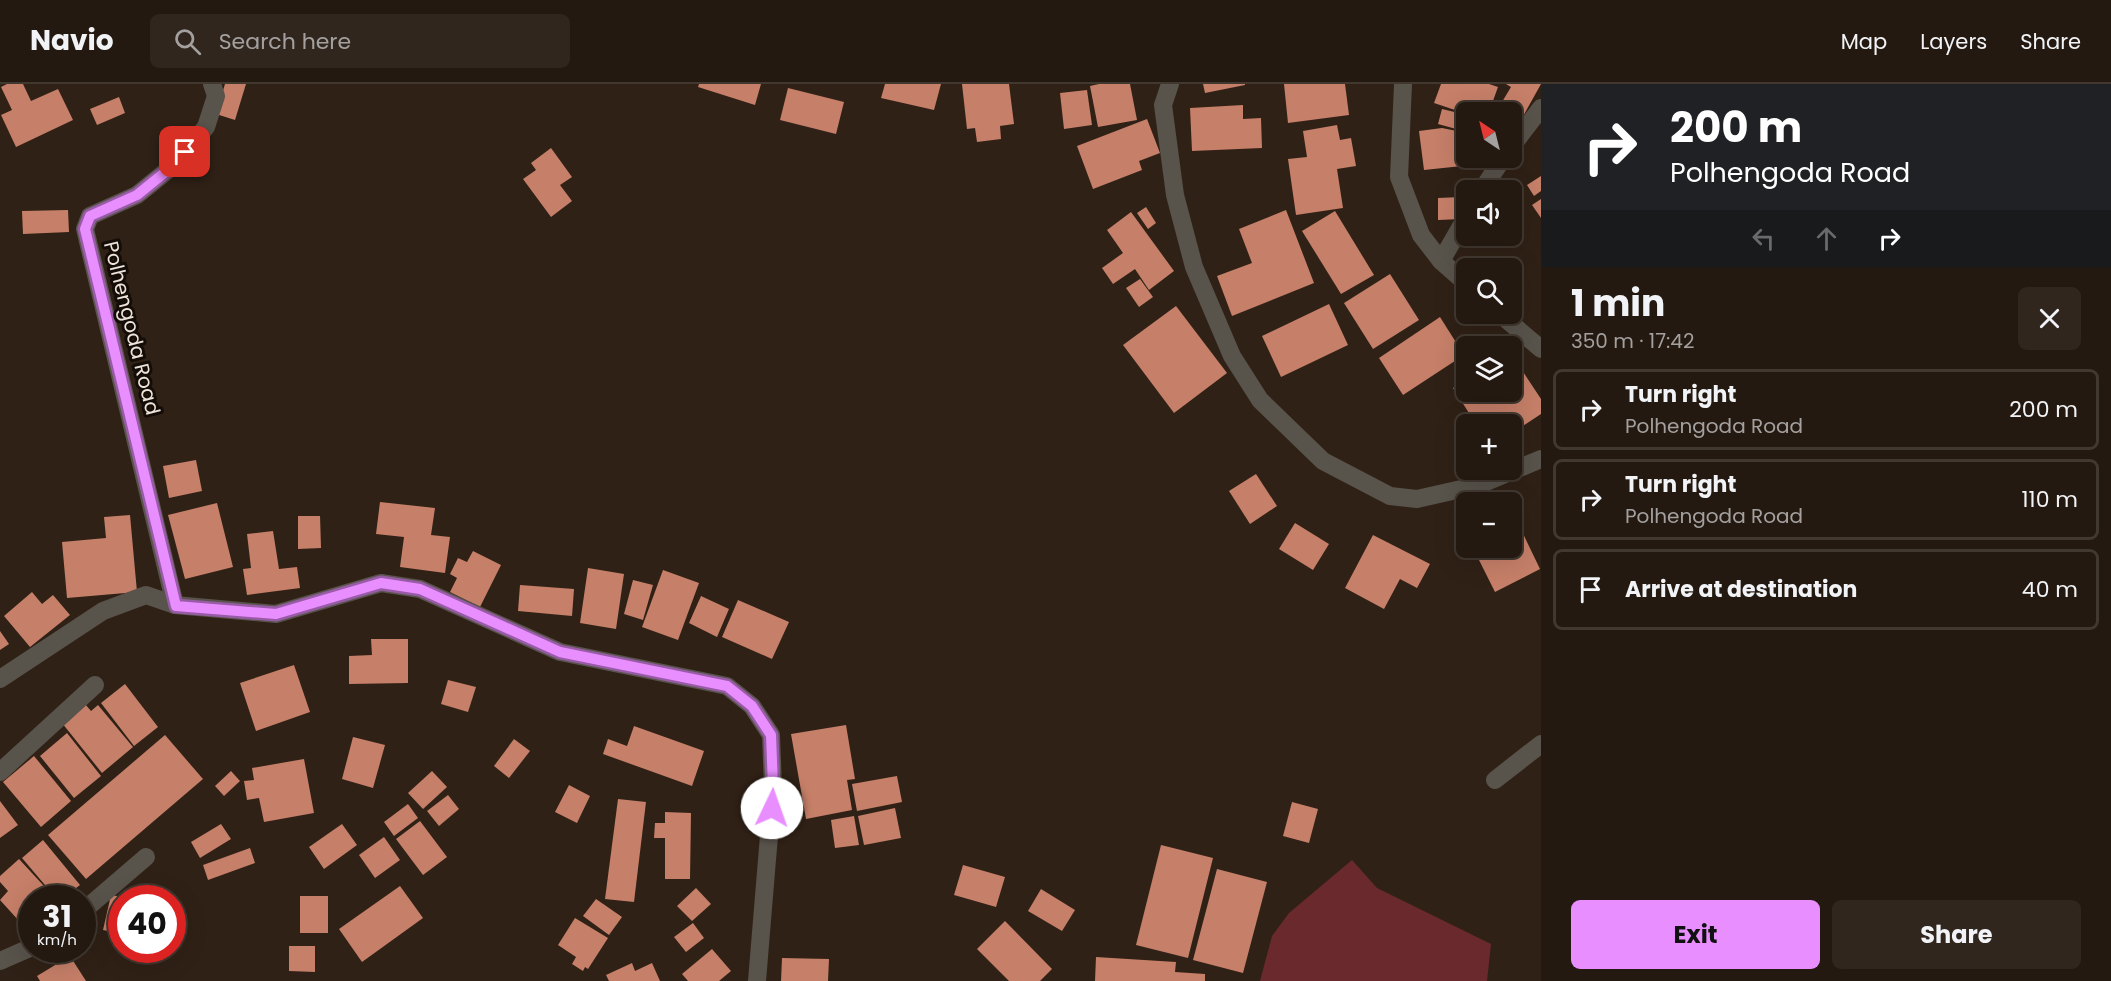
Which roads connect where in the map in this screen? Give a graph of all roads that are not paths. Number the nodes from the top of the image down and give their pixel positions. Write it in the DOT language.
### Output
graph roads {
  1 [pos="212,84"];
  2 [pos="1170,84"];
  3 [pos="1403,84"];
  4 [pos="1541,108"];
  5 [pos="1522,133"];
  6 [pos="1456,235"];
  7 [pos="1441,261"];
  8 [pos="1456,274"];
  9 [pos="1512,324"];
  10 [pos="1541,349"];
  11 [pos="1541,459"];
  12 [pos="176,606"];
  13 [pos="0,680"];
  14 [pos="95,685"];
  15 [pos="1541,744"];
  16 [pos="0,772"];
  17 [pos="1496,780"];
  18 [pos="146,857"];
  19 [pos="96,900"];
  20 [pos="18,954"];
  21 [pos="0,962"];
  22 [pos="758,981"];
  1 -- 12 [label="street, Polhengoda Road"];
  2 -- 11 [label="street"];
  3 -- 7 [label="street"];
  4 -- 5 [label="street"];
  6 -- 7 [label="street"];
  7 -- 8 [label="street"];
  9 -- 10 [label="street"];
  12 -- 13 [label="street"];
  12 -- 22 [label="street"];
  14 -- 16 [label="street"];
  15 -- 17 [label="street"];
  18 -- 19 [label="street"];
  20 -- 21 [label="street"];
}
